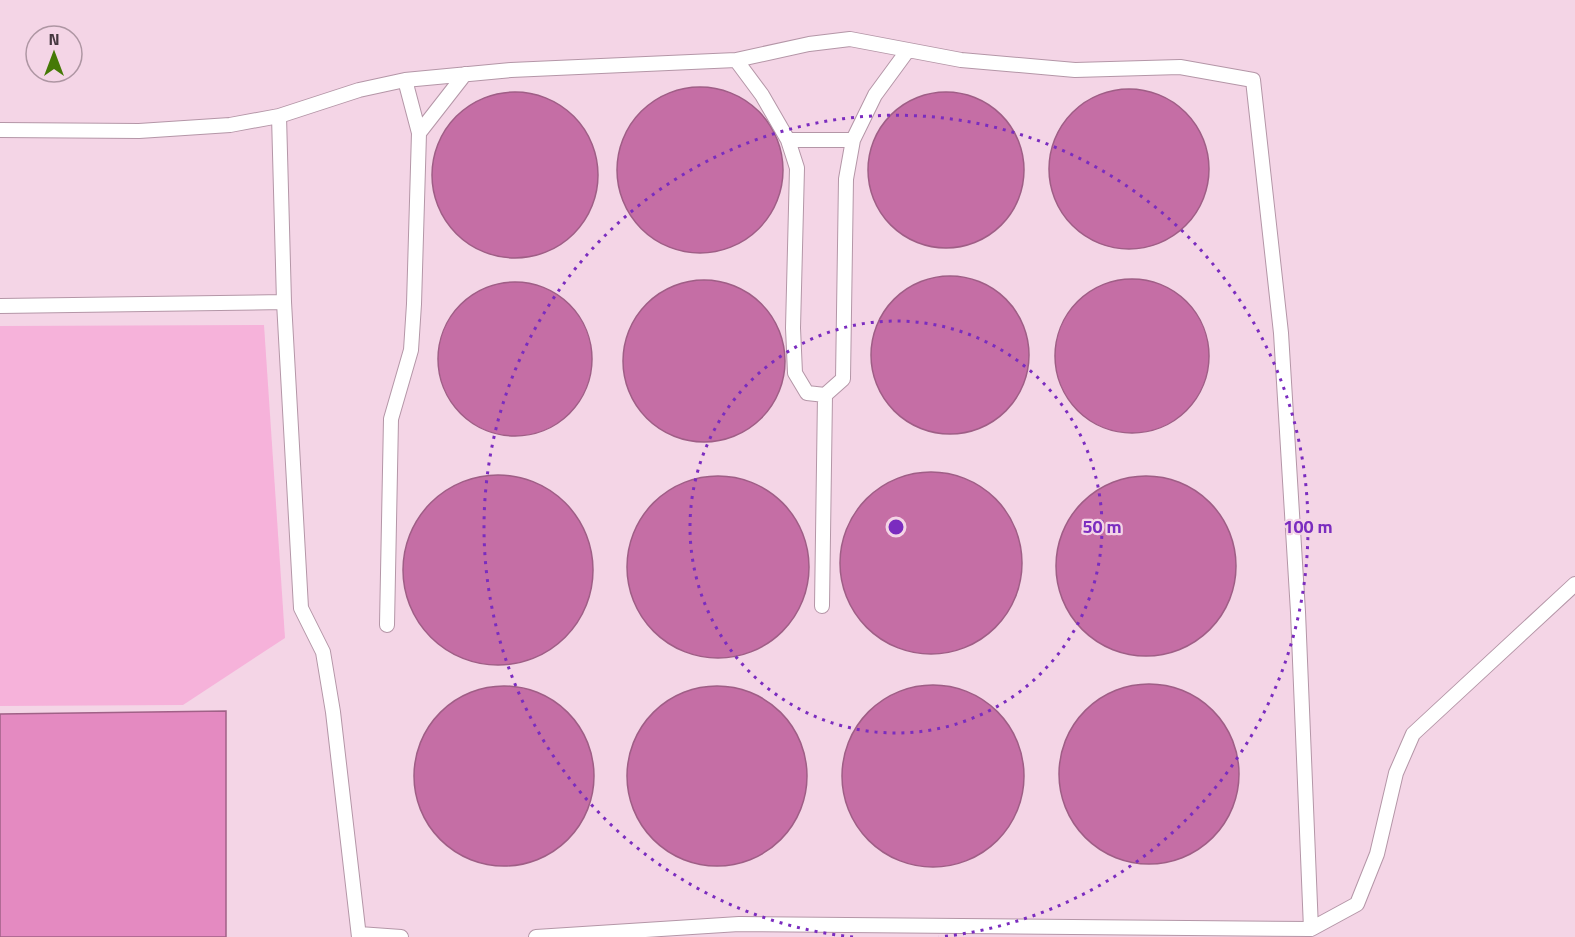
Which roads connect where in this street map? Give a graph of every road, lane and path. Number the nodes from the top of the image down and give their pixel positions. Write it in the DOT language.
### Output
graph roads {
  1 [pos="908,50"];
  2 [pos="736,60"];
  3 [pos="465,74"];
  4 [pos="405,80"];
  5 [pos="279,116"];
  6 [pos="0,129"];
  7 [pos="419,133"];
  8 [pos="788,140"];
  9 [pos="853,140"];
  10 [pos="284,302"];
  11 [pos="0,306"];
  12 [pos="825,395"];
  13 [pos="1575,584"];
  14 [pos="822,606"];
  15 [pos="387,625"];
  16 [pos="1311,929"];
  17 [pos="359,935"];
  18 [pos="401,937"];
  19 [pos="536,937"];
  1 -- 2 [label="lane"];
  1 -- 9 [label="lane"];
  1 -- 16 [label="lane"];
  2 -- 3 [label="lane"];
  2 -- 8 [label="lane"];
  3 -- 4 [label="lane"];
  3 -- 7 [label="lane"];
  4 -- 5 [label="lane"];
  4 -- 7 [label="lane"];
  5 -- 6 [label="lane"];
  5 -- 10 [label="lane"];
  7 -- 15 [label="lane"];
  8 -- 9 [label="lane"];
  8 -- 12 [label="lane"];
  9 -- 12 [label="lane"];
  10 -- 11 [label="lane"];
  10 -- 17 [label="lane"];
  12 -- 14 [label="lane"];
  13 -- 16 [label="lane"];
  16 -- 19 [label="lane"];
  17 -- 18 [label="lane"];
}
